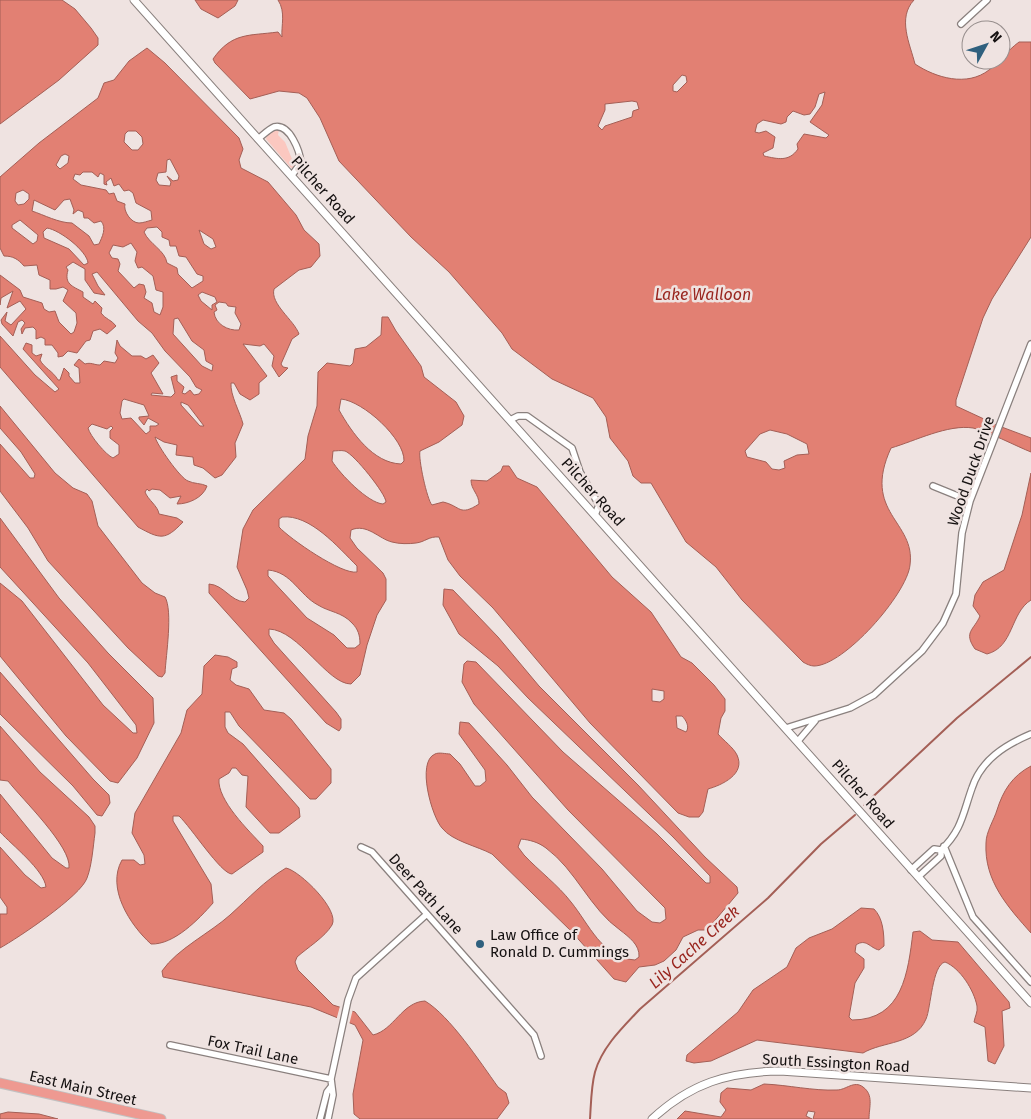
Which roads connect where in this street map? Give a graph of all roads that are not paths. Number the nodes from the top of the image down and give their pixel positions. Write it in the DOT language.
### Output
graph roads {
  1 [pos="134,0"];
  2 [pos="988,0"];
  3 [pos="966,20"];
  4 [pos="258,139"];
  5 [pos="292,175"];
  6 [pos="1031,344"];
  7 [pos="510,420"];
  8 [pos="933,486"];
  9 [pos="970,502"];
  10 [pos="595,515"];
  11 [pos="816,720"];
  12 [pos="786,728"];
  13 [pos="1031,734"];
  14 [pos="798,741"];
  15 [pos="361,847"];
  16 [pos="942,848"];
  17 [pos="926,856"];
  18 [pos="933,864"];
  19 [pos="911,870"];
  20 [pos="918,877"];
  21 [pos="427,914"];
  22 [pos="1031,982"];
  23 [pos="1031,1003"];
  24 [pos="170,1045"];
  25 [pos="542,1056"];
  26 [pos="331,1079"];
  27 [pos="0,1083"];
  28 [pos="330,1087"];
  29 [pos="1031,1088"];
  30 [pos="143,1117"];
  31 [pos="161,1119"];
  32 [pos="320,1119"];
  33 [pos="328,1119"];
  34 [pos="652,1119"];
  1 -- 4 [label="street, Pilcher Road"];
  2 -- 3 [label="street"];
  4 -- 5 [label="street, Pilcher Road"];
  4 -- 5 [label="street"];
  5 -- 7 [label="street, Pilcher Road"];
  6 -- 9 [label="street, Wood Duck Drive"];
  7 -- 10 [label="street, Pilcher Road"];
  7 -- 10 [label="street"];
  8 -- 9 [label="street"];
  9 -- 11 [label="street, Wood Duck Drive"];
  10 -- 12 [label="street, Pilcher Road"];
  11 -- 12 [label="street, Wood Duck Drive"];
  11 -- 14 [label="street, Wood Duck Drive"];
  12 -- 14 [label="street, Pilcher Road"];
  13 -- 16 [label="street"];
  14 -- 19 [label="street, Pilcher Road"];
  15 -- 21 [label="street, Deer Path Lane"];
  16 -- 17 [label="street"];
  16 -- 18 [label="street"];
  16 -- 22 [label="street"];
  17 -- 18 [label="street"];
  17 -- 19 [label="street"];
  18 -- 20 [label="street"];
  19 -- 20 [label="street, Pilcher Road"];
  20 -- 23 [label="street, Pilcher Road"];
  21 -- 25 [label="street, Deer Path Lane"];
  21 -- 26 [label="street"];
  24 -- 26 [label="street, Fox Trail Lane"];
  26 -- 28 [label="street"];
  27 -- 30 [label="main road, East Main Street"];
  28 -- 32 [label="street"];
  28 -- 33 [label="street"];
  29 -- 34 [label="street, South Essington Road"];
  30 -- 31 [label="main road, East Main Street"];
}
